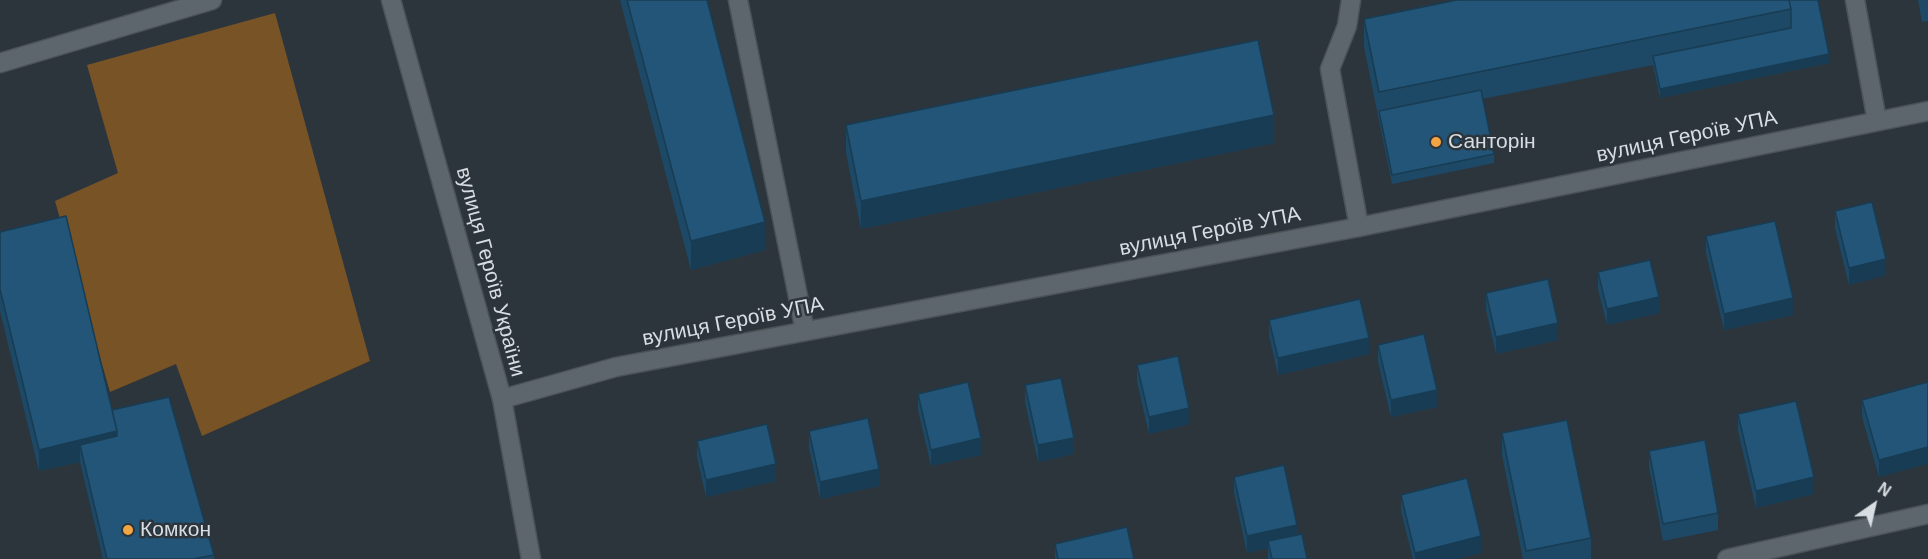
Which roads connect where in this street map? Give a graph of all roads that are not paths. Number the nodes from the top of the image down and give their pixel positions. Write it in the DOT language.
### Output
graph roads {
  1 [pos="212,0"];
  2 [pos="391,0"];
  3 [pos="738,0"];
  4 [pos="1351,0"];
  5 [pos="1856,0"];
  6 [pos="1370,22"];
  7 [pos="1347,26"];
  8 [pos="0,63"];
  9 [pos="1928,111"];
  10 [pos="1877,121"];
  11 [pos="1359,227"];
  12 [pos="805,332"];
  13 [pos="502,399"];
  14 [pos="1928,514"];
  15 [pos="531,559"];
  16 [pos="1727,559"];
  1 -- 8 [label="street"];
  2 -- 13 [label="street, вулиця Героїв України"];
  3 -- 12 [label="street"];
  4 -- 7 [label="street"];
  5 -- 10 [label="street"];
  6 -- 7 [label="street"];
  7 -- 11 [label="street"];
  9 -- 10 [label="street, вулиця Героїв УПА"];
  10 -- 11 [label="street, вулиця Героїв УПА"];
  11 -- 12 [label="street, вулиця Героїв УПА"];
  12 -- 13 [label="street, вулиця Героїв УПА"];
  13 -- 15 [label="street, вулиця Героїв України"];
  14 -- 16 [label="street"];
}
